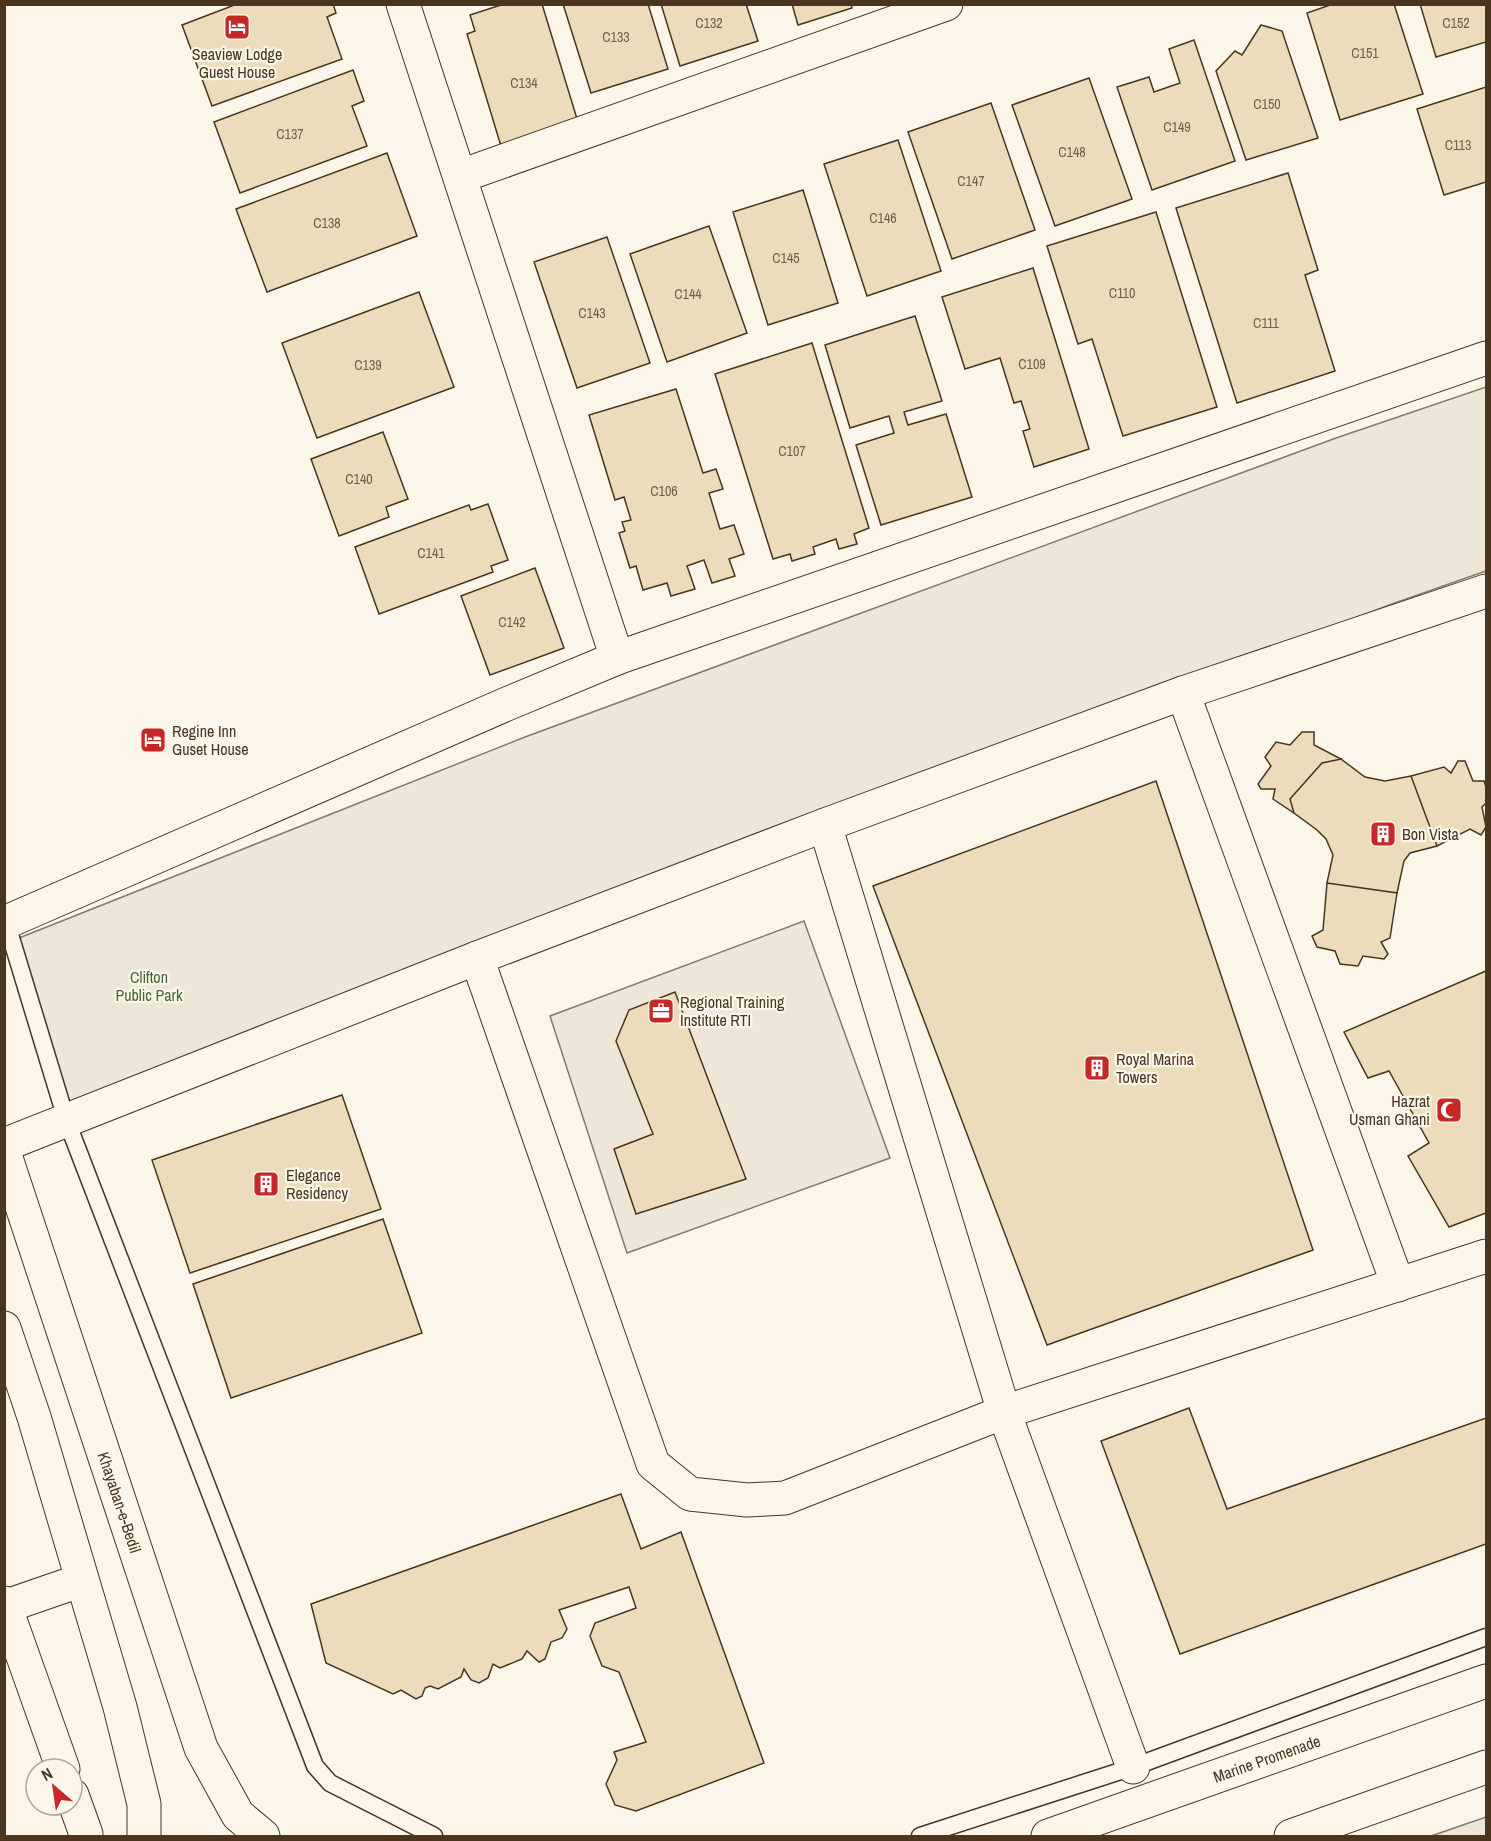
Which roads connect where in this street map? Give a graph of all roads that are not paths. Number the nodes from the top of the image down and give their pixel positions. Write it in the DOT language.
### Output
graph roads {
  1 [pos="403,4"];
  2 [pos="946,4"];
  3 [pos="461,176"];
  4 [pos="1486,358"];
  5 [pos="1486,591"];
  6 [pos="617,658"];
  7 [pos="1183,693"];
  8 [pos="825,825"];
  9 [pos="5,921"];
  10 [pos="477,958"];
  11 [pos="66,1119"];
  12 [pos="4,1145"];
  13 [pos="4,1152"];
  14 [pos="1486,1256"];
  15 [pos="1398,1285"];
  16 [pos="4,1328"];
  17 [pos="1004,1412"];
  18 [pos="82,1580"];
  19 [pos="5,1605"];
  20 [pos="1486,1636"];
  21 [pos="1486,1681"];
  22 [pos="59,1757"];
  23 [pos="1133,1767"];
  24 [pos="1486,1767"];
  25 [pos="80,1817"];
  26 [pos="85,1836"];
  27 [pos="144,1836"];
  28 [pos="263,1836"];
  29 [pos="434,1836"];
  30 [pos="920,1836"];
  31 [pos="1048,1836"];
  32 [pos="1291,1836"];
  1 -- 3 [label="street"];
  2 -- 3 [label="street"];
  3 -- 6 [label="street"];
  4 -- 6 [label="street"];
  5 -- 7 [label="street"];
  6 -- 9 [label="street"];
  7 -- 8 [label="street"];
  7 -- 15 [label="street"];
  8 -- 10 [label="street"];
  8 -- 17 [label="street"];
  9 -- 11 [label="lane"];
  10 -- 11 [label="street"];
  10 -- 17 [label="street"];
  11 -- 12 [label="street"];
  11 -- 29 [label="lane"];
  13 -- 28 [label="street, Khayaban-e-Bedil"];
  14 -- 15 [label="street"];
  15 -- 17 [label="street"];
  16 -- 18 [label="street"];
  17 -- 23 [label="street"];
  18 -- 19 [label="street"];
  18 -- 27 [label="street"];
  19 -- 22 [label="street"];
  20 -- 23 [label="lane"];
  21 -- 31 [label="street, Marine Promenade"];
  23 -- 30 [label="lane"];
  24 -- 32 [label="street"];
  25 -- 26 [label="street"];
}
